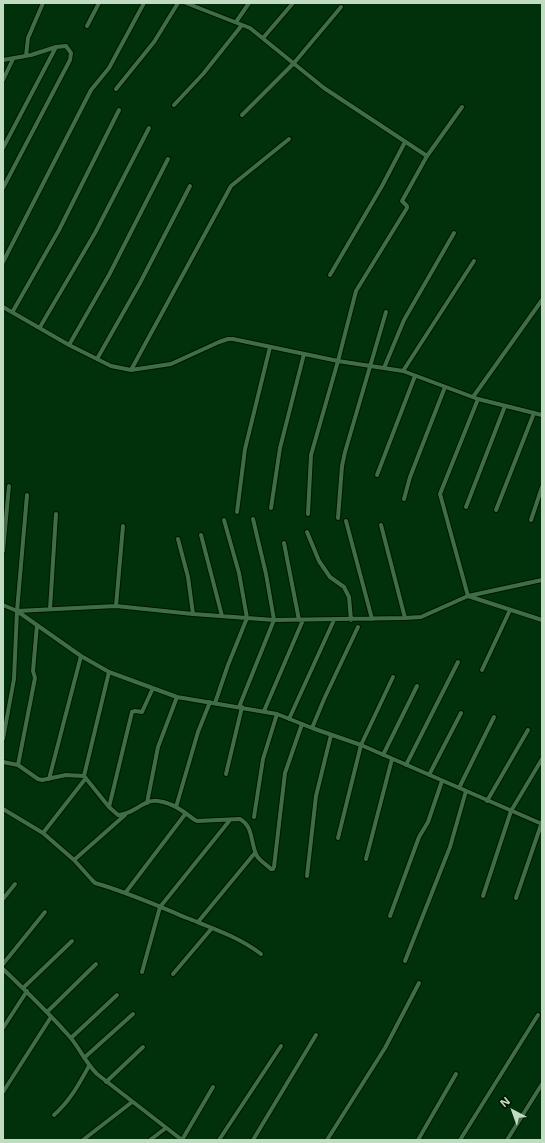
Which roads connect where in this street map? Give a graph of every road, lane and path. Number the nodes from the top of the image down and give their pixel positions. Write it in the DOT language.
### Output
graph roads {
  1 [pos="43,3"];
  2 [pos="99,3"];
  3 [pos="144,3"];
  4 [pos="178,3"];
  5 [pos="186,3"];
  6 [pos="249,3"];
  7 [pos="293,3"];
  8 [pos="341,8"];
  9 [pos="236,22"];
  10 [pos="242,25"];
  11 [pos="87,26"];
  12 [pos="263,38"];
  13 [pos="56,46"];
  14 [pos="26,56"];
  15 [pos="14,59"];
  16 [pos="3,60"];
  17 [pos="294,63"];
  18 [pos="3,80"];
  19 [pos="116,89"];
  20 [pos="174,105"];
  21 [pos="462,108"];
  22 [pos="119,110"];
  23 [pos="242,115"];
  24 [pos="149,128"];
  25 [pos="289,139"];
  26 [pos="405,142"];
  27 [pos="3,148"];
  28 [pos="427,156"];
  29 [pos="168,159"];
  30 [pos="190,186"];
  31 [pos="3,188"];
  32 [pos="454,233"];
  33 [pos="474,261"];
  34 [pos="3,262"];
  35 [pos="330,274"];
  36 [pos="542,300"];
  37 [pos="3,307"];
  38 [pos="13,311"];
  39 [pos="386,312"];
  40 [pos="40,327"];
  41 [pos="69,345"];
  42 [pos="270,347"];
  43 [pos="304,354"];
  44 [pos="98,359"];
  45 [pos="338,361"];
  46 [pos="370,366"];
  47 [pos="384,368"];
  48 [pos="131,370"];
  49 [pos="403,372"];
  50 [pos="415,376"];
  51 [pos="445,387"];
  52 [pos="476,398"];
  53 [pos="505,406"];
  54 [pos="534,413"];
  55 [pos="542,416"];
  56 [pos="376,475"];
  57 [pos="9,486"];
  58 [pos="542,487"];
  59 [pos="27,495"];
  60 [pos="404,499"];
  61 [pos="466,507"];
  62 [pos="271,508"];
  63 [pos="496,510"];
  64 [pos="237,512"];
  65 [pos="56,514"];
  66 [pos="308,514"];
  67 [pos="338,518"];
  68 [pos="253,519"];
  69 [pos="224,520"];
  70 [pos="530,520"];
  71 [pos="346,521"];
  72 [pos="382,525"];
  73 [pos="123,526"];
  74 [pos="307,532"];
  75 [pos="201,535"];
  76 [pos="178,540"];
  77 [pos="284,543"];
  78 [pos="3,551"];
  79 [pos="542,580"];
  80 [pos="468,596"];
  81 [pos="3,606"];
  82 [pos="116,606"];
  83 [pos="50,609"];
  84 [pos="510,610"];
  85 [pos="17,611"];
  86 [pos="193,614"];
  87 [pos="222,616"];
  88 [pos="247,618"];
  89 [pos="405,618"];
  90 [pos="274,620"];
  91 [pos="301,620"];
  92 [pos="334,620"];
  93 [pos="351,620"];
  94 [pos="372,620"];
  95 [pos="542,620"];
  96 [pos="37,625"];
  97 [pos="358,627"];
  98 [pos="81,656"];
  99 [pos="458,662"];
  100 [pos="482,670"];
  101 [pos="109,672"];
  102 [pos="393,677"];
  103 [pos="418,686"];
  104 [pos="153,688"];
  105 [pos="177,697"];
  106 [pos="213,703"];
  107 [pos="241,707"];
  108 [pos="264,711"];
  109 [pos="460,713"];
  110 [pos="278,714"];
  111 [pos="494,717"];
  112 [pos="289,718"];
  113 [pos="302,724"];
  114 [pos="312,728"];
  115 [pos="528,730"];
  116 [pos="331,735"];
  117 [pos="3,739"];
  118 [pos="361,745"];
  119 [pos="383,755"];
  120 [pos="392,759"];
  121 [pos="542,759"];
  122 [pos="3,762"];
  123 [pos="18,765"];
  124 [pos="406,765"];
  125 [pos="226,774"];
  126 [pos="429,775"];
  127 [pos="85,777"];
  128 [pos="50,779"];
  129 [pos="442,781"];
  130 [pos="459,788"];
  131 [pos="466,791"];
  132 [pos="487,801"];
  133 [pos="147,803"];
  134 [pos="109,807"];
  135 [pos="176,807"];
  136 [pos="3,809"];
  137 [pos="511,811"];
  138 [pos="186,813"];
  139 [pos="125,815"];
  140 [pos="254,816"];
  141 [pos="230,820"];
  142 [pos="542,823"];
  143 [pos="43,833"];
  144 [pos="338,838"];
  145 [pos="254,854"];
  146 [pos="366,859"];
  147 [pos="74,860"];
  148 [pos="307,876"];
  149 [pos="15,884"];
  150 [pos="126,892"];
  151 [pos="483,896"];
  152 [pos="516,898"];
  153 [pos="3,899"];
  154 [pos="160,907"];
  155 [pos="45,912"];
  156 [pos="390,916"];
  157 [pos="198,922"];
  158 [pos="212,928"];
  159 [pos="72,941"];
  160 [pos="261,954"];
  161 [pos="405,961"];
  162 [pos="3,964"];
  163 [pos="96,964"];
  164 [pos="3,969"];
  165 [pos="142,972"];
  166 [pos="173,974"];
  167 [pos="419,983"];
  168 [pos="23,988"];
  169 [pos="26,991"];
  170 [pos="117,995"];
  171 [pos="47,1012"];
  172 [pos="133,1014"];
  173 [pos="538,1015"];
  174 [pos="51,1016"];
  175 [pos="3,1028"];
  176 [pos="316,1035"];
  177 [pos="71,1038"];
  178 [pos="281,1046"];
  179 [pos="143,1047"];
  180 [pos="84,1058"];
  181 [pos="89,1066"];
  182 [pos="456,1074"];
  183 [pos="106,1082"];
  184 [pos="542,1084"];
  185 [pos="213,1087"];
  186 [pos="3,1092"];
  187 [pos="132,1102"];
  188 [pos="54,1115"];
  189 [pos="166,1128"];
  190 [pos="84,1140"];
  191 [pos="150,1140"];
  192 [pos="182,1140"];
  193 [pos="219,1140"];
  194 [pos="253,1140"];
  195 [pos="327,1140"];
  196 [pos="418,1140"];
  197 [pos="460,1140"];
  198 [pos="507,1140"];
  1 -- 14 [label="street"];
  2 -- 11 [label="street"];
  3 -- 34 [label="street"];
  4 -- 19 [label="street"];
  5 -- 9 [label="street"];
  6 -- 9 [label="street"];
  7 -- 12 [label="street"];
  8 -- 17 [label="street"];
  9 -- 10 [label="street"];
  10 -- 12 [label="street"];
  10 -- 20 [label="street"];
  12 -- 17 [label="street"];
  13 -- 14 [label="street"];
  13 -- 27 [label="street"];
  13 -- 31 [label="street"];
  14 -- 15 [label="street"];
  15 -- 16 [label="street"];
  15 -- 18 [label="street"];
  17 -- 23 [label="street"];
  17 -- 26 [label="street"];
  21 -- 28 [label="street"];
  22 -- 38 [label="street"];
  24 -- 40 [label="street"];
  25 -- 48 [label="street"];
  26 -- 28 [label="street"];
  26 -- 35 [label="street"];
  28 -- 45 [label="street"];
  29 -- 41 [label="street"];
  30 -- 44 [label="street"];
  32 -- 47 [label="street"];
  33 -- 49 [label="street"];
  36 -- 52 [label="street"];
  37 -- 38 [label="street"];
  38 -- 40 [label="street"];
  39 -- 46 [label="street"];
  40 -- 41 [label="street"];
  41 -- 44 [label="street"];
  42 -- 43 [label="street"];
  42 -- 48 [label="street"];
  42 -- 64 [label="street"];
  43 -- 45 [label="street"];
  43 -- 62 [label="street"];
  44 -- 48 [label="street"];
  45 -- 46 [label="street"];
  45 -- 66 [label="street"];
  46 -- 47 [label="street"];
  46 -- 67 [label="street"];
  47 -- 49 [label="street"];
  49 -- 50 [label="street"];
  50 -- 51 [label="street"];
  50 -- 56 [label="street"];
  51 -- 52 [label="street"];
  51 -- 60 [label="street"];
  52 -- 53 [label="street"];
  52 -- 80 [label="street"];
  53 -- 54 [label="street"];
  53 -- 61 [label="street"];
  54 -- 55 [label="street"];
  54 -- 63 [label="street"];
  57 -- 78 [label="street"];
  58 -- 70 [label="street"];
  59 -- 85 [label="street"];
  65 -- 83 [label="street"];
  68 -- 90 [label="street"];
  69 -- 88 [label="street"];
  71 -- 94 [label="street"];
  72 -- 89 [label="street"];
  73 -- 82 [label="street"];
  74 -- 93 [label="street"];
  75 -- 87 [label="street"];
  76 -- 86 [label="street"];
  77 -- 91 [label="street"];
  79 -- 80 [label="street"];
  80 -- 84 [label="street"];
  80 -- 89 [label="street"];
  81 -- 85 [label="street"];
  82 -- 83 [label="street"];
  82 -- 86 [label="street"];
  83 -- 85 [label="street"];
  84 -- 95 [label="street"];
  84 -- 100 [label="street"];
  85 -- 96 [label="street"];
  85 -- 117 [label="street"];
  86 -- 87 [label="street"];
  87 -- 88 [label="street"];
  88 -- 90 [label="street"];
  88 -- 106 [label="street"];
  89 -- 94 [label="street"];
  90 -- 91 [label="street"];
  90 -- 107 [label="street"];
  91 -- 92 [label="street"];
  91 -- 108 [label="street"];
  92 -- 93 [label="street"];
  92 -- 112 [label="street"];
  93 -- 94 [label="street"];
  96 -- 98 [label="street"];
  96 -- 123 [label="street"];
  97 -- 114 [label="street"];
  98 -- 101 [label="street"];
  98 -- 128 [label="street"];
  99 -- 124 [label="street"];
  101 -- 104 [label="street"];
  101 -- 127 [label="street"];
  102 -- 118 [label="street"];
  103 -- 119 [label="street"];
  104 -- 105 [label="street"];
  104 -- 134 [label="street"];
  105 -- 106 [label="street"];
  105 -- 133 [label="street"];
  106 -- 107 [label="street"];
  106 -- 135 [label="street"];
  107 -- 108 [label="street"];
  107 -- 125 [label="street"];
  108 -- 110 [label="street"];
  109 -- 126 [label="street"];
  110 -- 112 [label="street"];
  110 -- 140 [label="street"];
  111 -- 130 [label="street"];
  112 -- 113 [label="street"];
  113 -- 114 [label="street"];
  113 -- 141 [label="street"];
  114 -- 116 [label="street"];
  115 -- 132 [label="street"];
  116 -- 118 [label="street"];
  116 -- 148 [label="street"];
  118 -- 119 [label="street"];
  118 -- 144 [label="street"];
  119 -- 120 [label="street"];
  120 -- 124 [label="street"];
  120 -- 146 [label="street"];
  121 -- 137 [label="street"];
  122 -- 123 [label="street"];
  123 -- 128 [label="street"];
  124 -- 126 [label="street"];
  126 -- 129 [label="street"];
  127 -- 128 [label="street"];
  127 -- 134 [label="street"];
  127 -- 143 [label="street"];
  129 -- 130 [label="street"];
  129 -- 156 [label="street"];
  130 -- 131 [label="street"];
  131 -- 132 [label="street"];
  131 -- 161 [label="street"];
  132 -- 137 [label="street"];
  133 -- 135 [label="street"];
  133 -- 139 [label="street"];
  134 -- 139 [label="street"];
  135 -- 138 [label="street"];
  136 -- 143 [label="street"];
  137 -- 142 [label="street"];
  137 -- 151 [label="street"];
  138 -- 141 [label="street"];
  138 -- 150 [label="street"];
  139 -- 147 [label="street"];
  141 -- 154 [label="street"];
  142 -- 152 [label="street"];
  143 -- 147 [label="street"];
  145 -- 157 [label="street"];
  147 -- 150 [label="street"];
  149 -- 153 [label="street"];
  150 -- 154 [label="street"];
  154 -- 157 [label="street"];
  154 -- 165 [label="street"];
  155 -- 162 [label="street"];
  157 -- 158 [label="street"];
  158 -- 160 [label="street"];
  158 -- 166 [label="street"];
  159 -- 168 [label="street"];
  163 -- 171 [label="street"];
  164 -- 168 [label="street"];
  167 -- 195 [label="street"];
  168 -- 169 [label="street"];
  169 -- 171 [label="street"];
  169 -- 175 [label="street"];
  170 -- 177 [label="street"];
  171 -- 174 [label="street"];
  172 -- 180 [label="street"];
  173 -- 197 [label="street"];
  174 -- 177 [label="street"];
  174 -- 186 [label="street"];
  176 -- 194 [label="street"];
  177 -- 180 [label="street"];
  178 -- 193 [label="street"];
  179 -- 183 [label="street"];
  180 -- 181 [label="street"];
  181 -- 183 [label="street"];
  181 -- 188 [label="street"];
  182 -- 196 [label="street"];
  183 -- 187 [label="street"];
  184 -- 198 [label="street"];
  185 -- 192 [label="street"];
  187 -- 189 [label="street"];
  187 -- 190 [label="street"];
  189 -- 191 [label="street"];
  189 -- 192 [label="street"];
}
